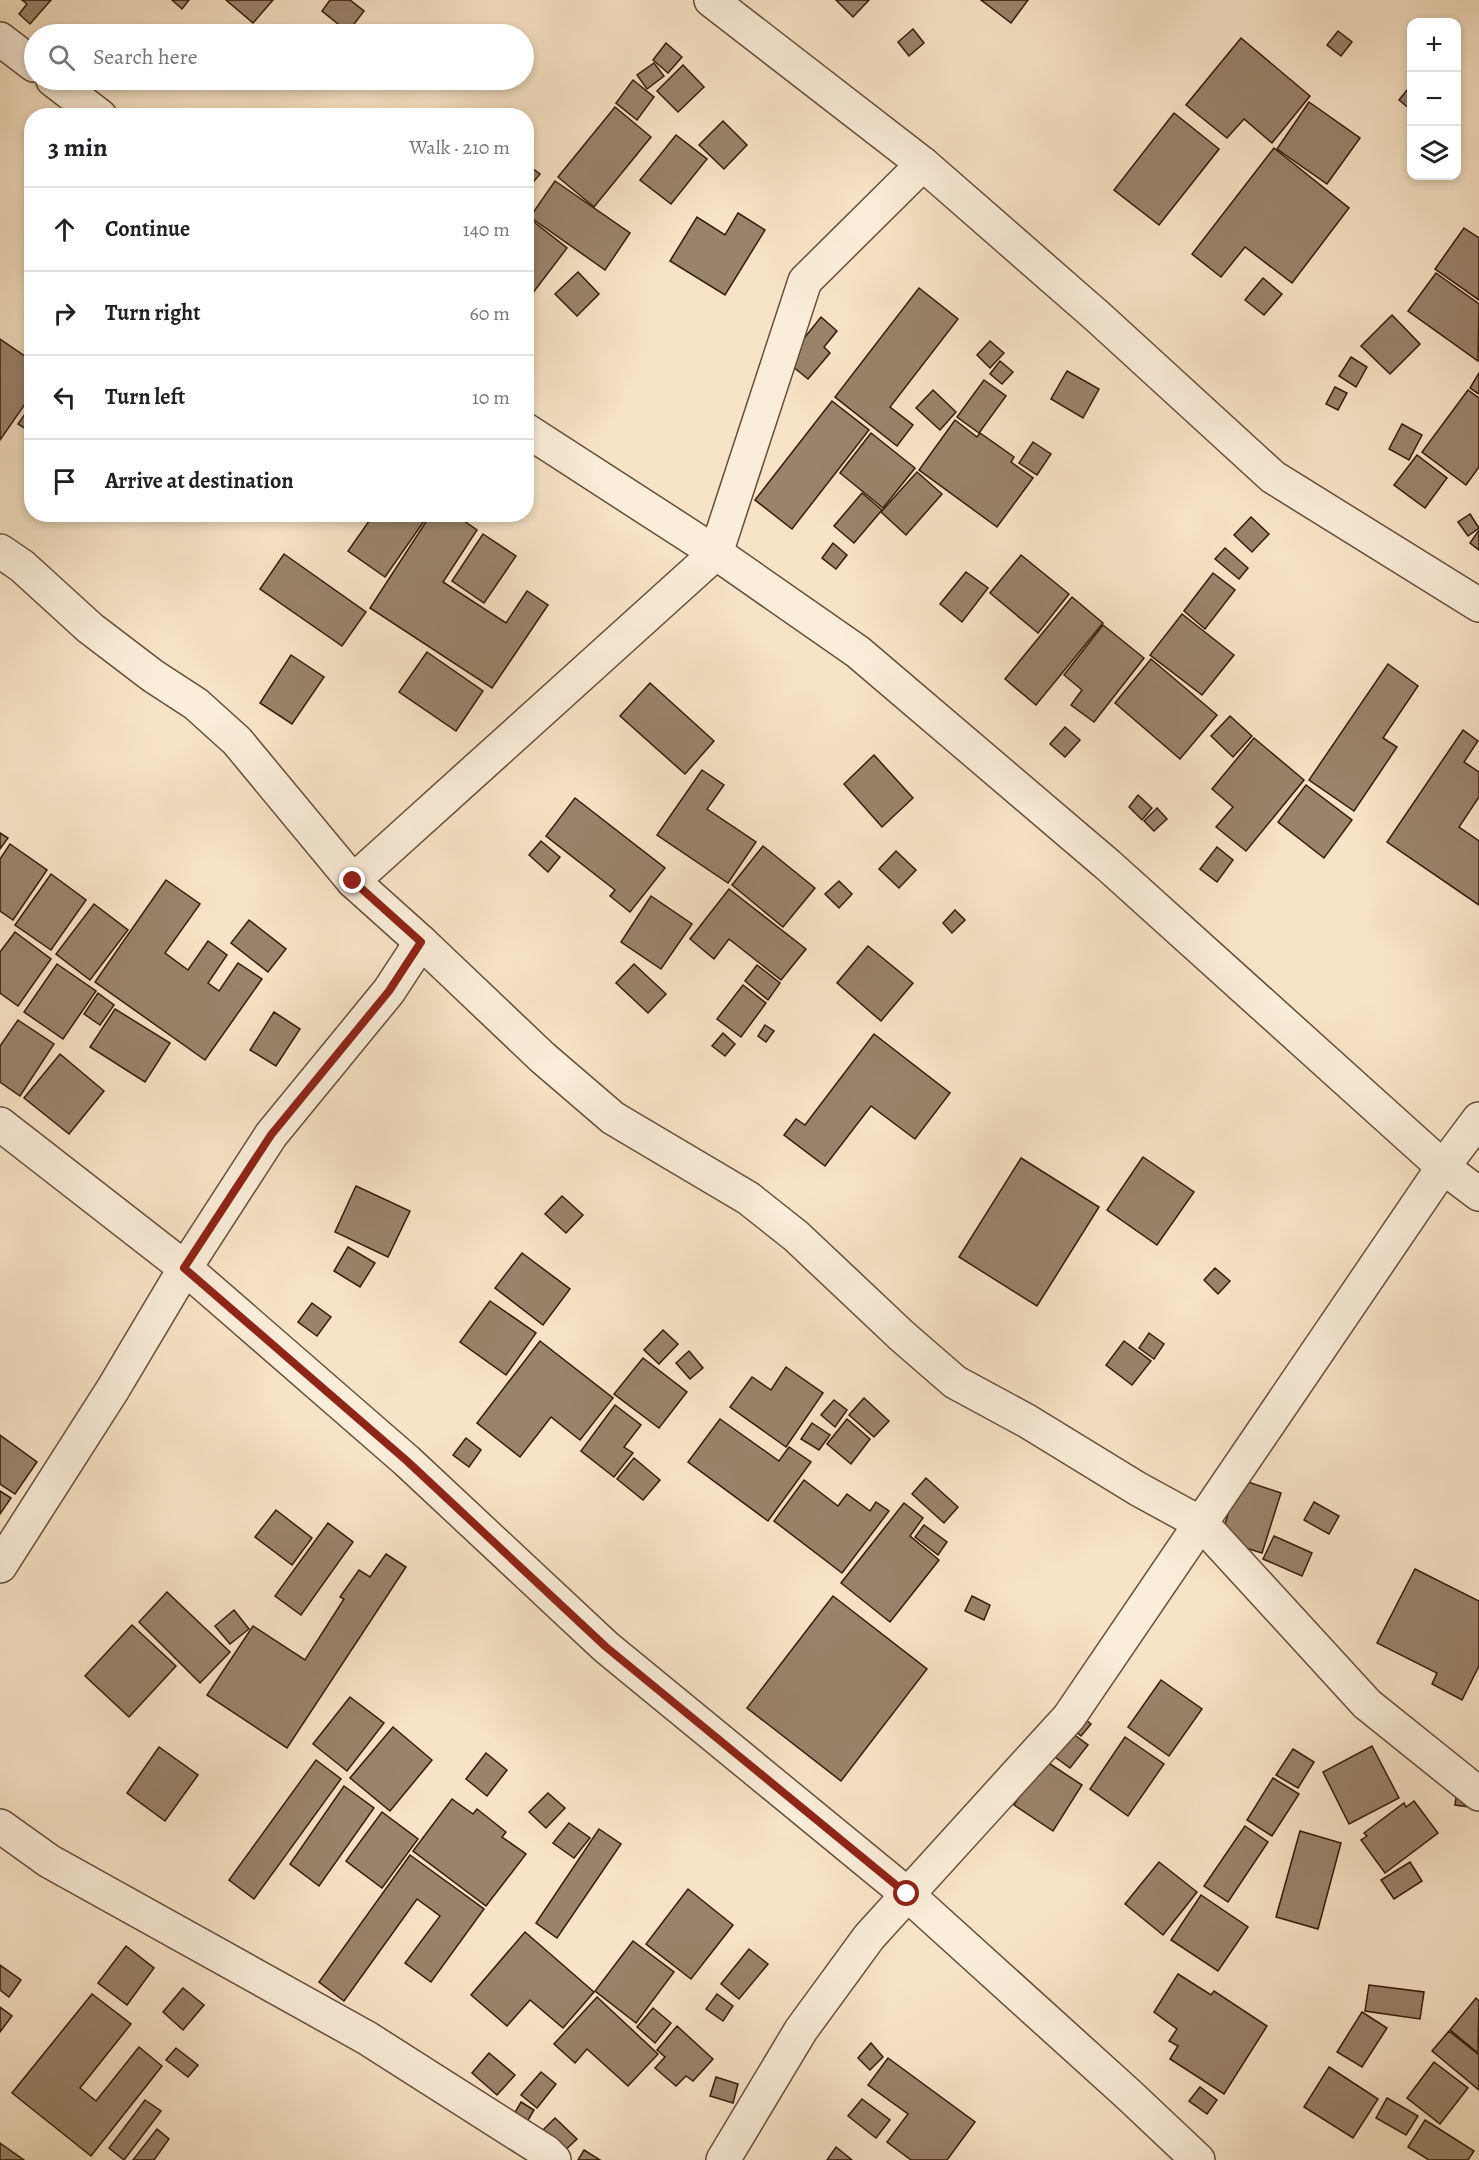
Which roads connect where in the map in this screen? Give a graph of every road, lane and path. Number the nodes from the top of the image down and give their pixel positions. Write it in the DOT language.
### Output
graph roads {
  1 [pos="711,0"];
  2 [pos="0,39"];
  3 [pos="24,57"];
  4 [pos="66,90"];
  5 [pos="90,108"];
  6 [pos="923,164"];
  7 [pos="534,435"];
  8 [pos="0,551"];
  9 [pos="716,553"];
  10 [pos="1479,605"];
  11 [pos="353,881"];
  12 [pos="421,942"];
  13 [pos="1479,1119"];
  14 [pos="0,1124"];
  15 [pos="1443,1167"];
  16 [pos="1479,1194"];
  17 [pos="184,1268"];
  18 [pos="1202,1524"];
  19 [pos="0,1566"];
  20 [pos="1479,1794"];
  21 [pos="0,1826"];
  22 [pos="907,1894"];
  23 [pos="554,2160"];
  24 [pos="723,2160"];
  25 [pos="1198,2160"];
  1 -- 6 [label="street"];
  2 -- 3 [label="street"];
  4 -- 5 [label="street"];
  6 -- 9 [label="street"];
  6 -- 10 [label="street"];
  7 -- 9 [label="street"];
  8 -- 11 [label="street"];
  9 -- 11 [label="street"];
  9 -- 15 [label="street"];
  11 -- 12 [label="street"];
  12 -- 17 [label="street"];
  12 -- 18 [label="street"];
  13 -- 15 [label="street"];
  14 -- 17 [label="street"];
  15 -- 16 [label="street"];
  15 -- 18 [label="street"];
  17 -- 19 [label="street"];
  17 -- 22 [label="street"];
  18 -- 20 [label="street"];
  18 -- 22 [label="street"];
  21 -- 23 [label="street"];
  22 -- 24 [label="street"];
  22 -- 25 [label="street"];
}
